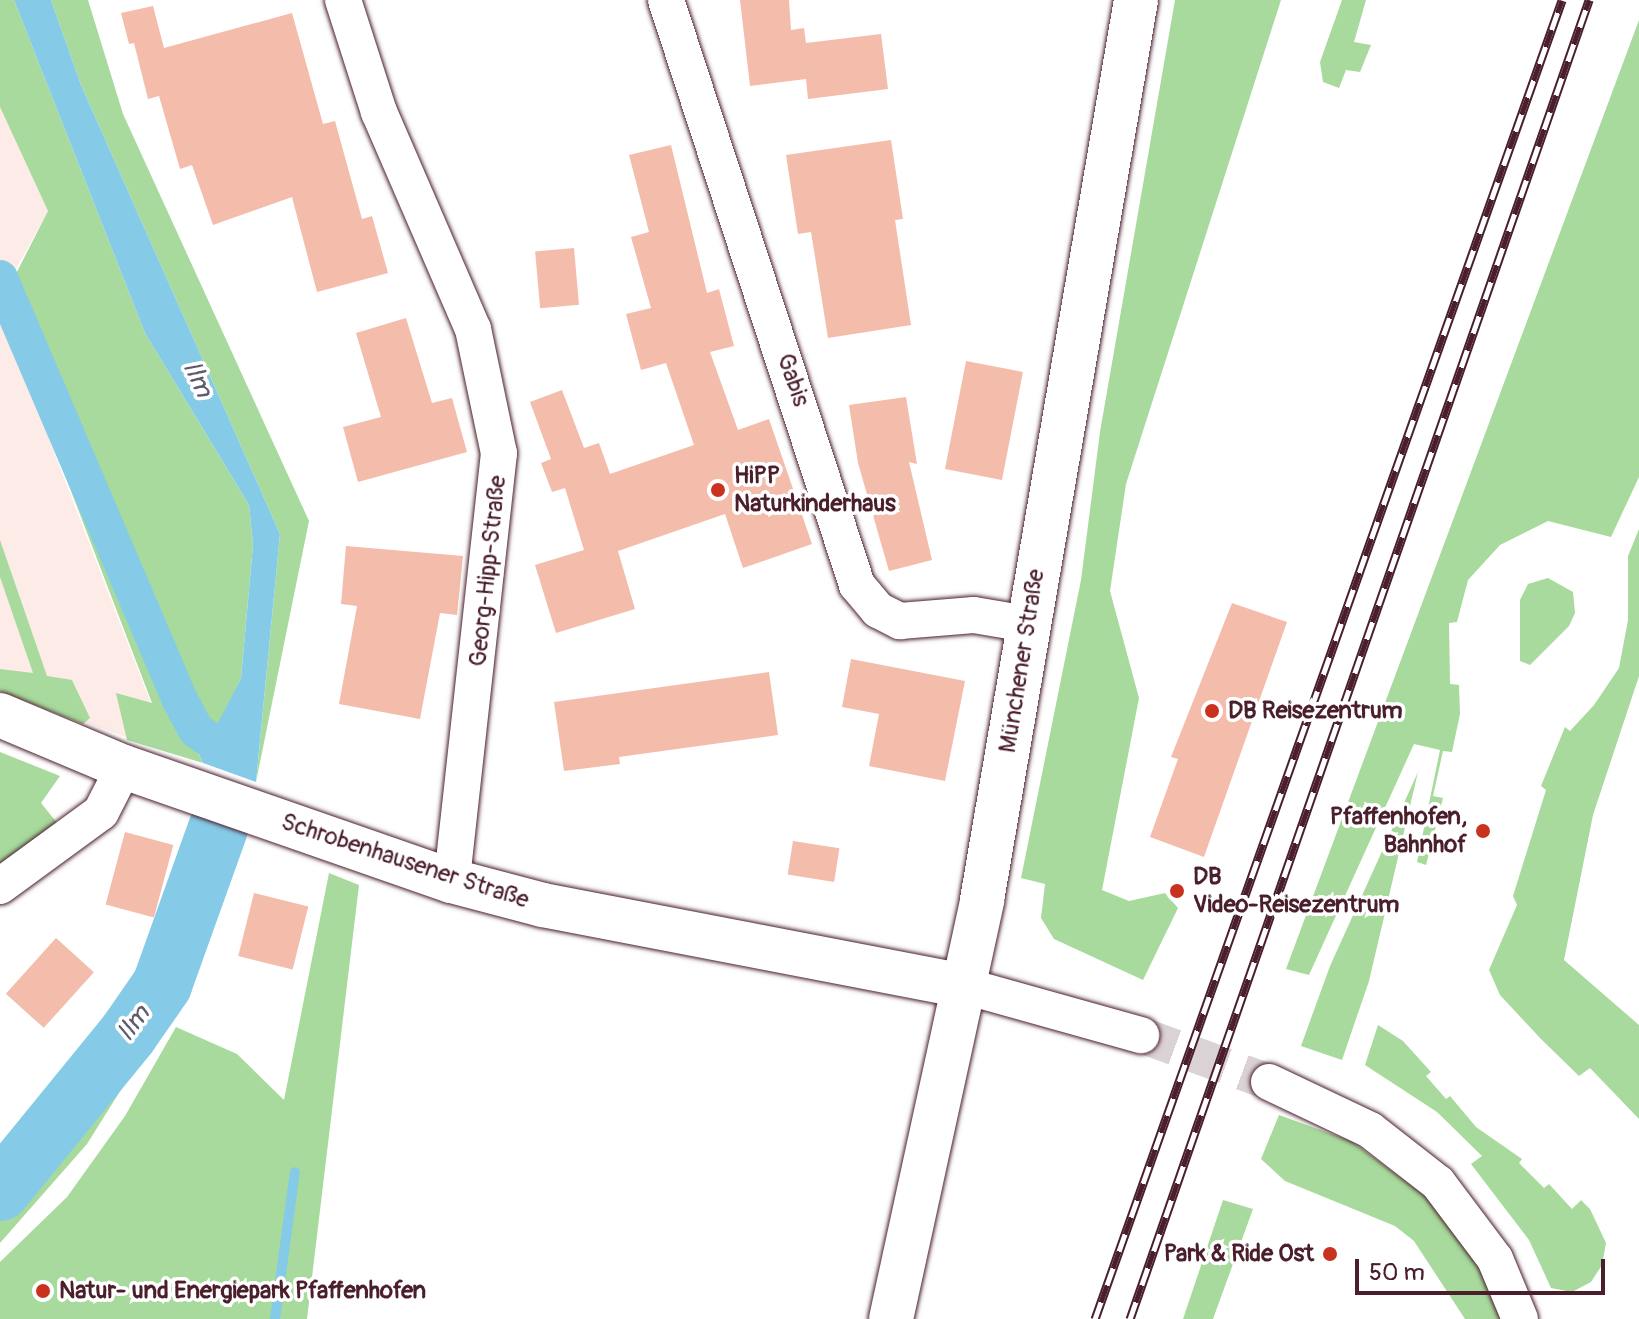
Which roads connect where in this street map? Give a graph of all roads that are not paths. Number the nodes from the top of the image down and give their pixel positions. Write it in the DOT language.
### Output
graph roads {
  1 [pos="343,0"];
  2 [pos="666,0"];
  3 [pos="1136,0"];
  4 [pos="1027,624"];
  5 [pos="0,715"];
  6 [pos="124,767"];
  7 [pos="452,881"];
  8 [pos="0,886"];
  9 [pos="965,986"];
  10 [pos="1141,1035"];
  11 [pos="1269,1082"];
  12 [pos="891,1319"];
  13 [pos="1520,1319"];
  1 -- 7 [label="street, Georg-Hipp-Straße"];
  2 -- 4 [label="street, Gabis"];
  3 -- 4 [label="main road, Münchener Straße"];
  4 -- 9 [label="main road, Münchener Straße"];
  5 -- 6 [label="main road, Schrobenhausener Straße"];
  6 -- 7 [label="main road, Schrobenhausener Straße"];
  6 -- 8 [label="street"];
  7 -- 9 [label="main road, Schrobenhausener Straße"];
  9 -- 10 [label="street"];
  9 -- 12 [label="main road, Münchener Straße"];
  11 -- 13 [label="street"];
}
